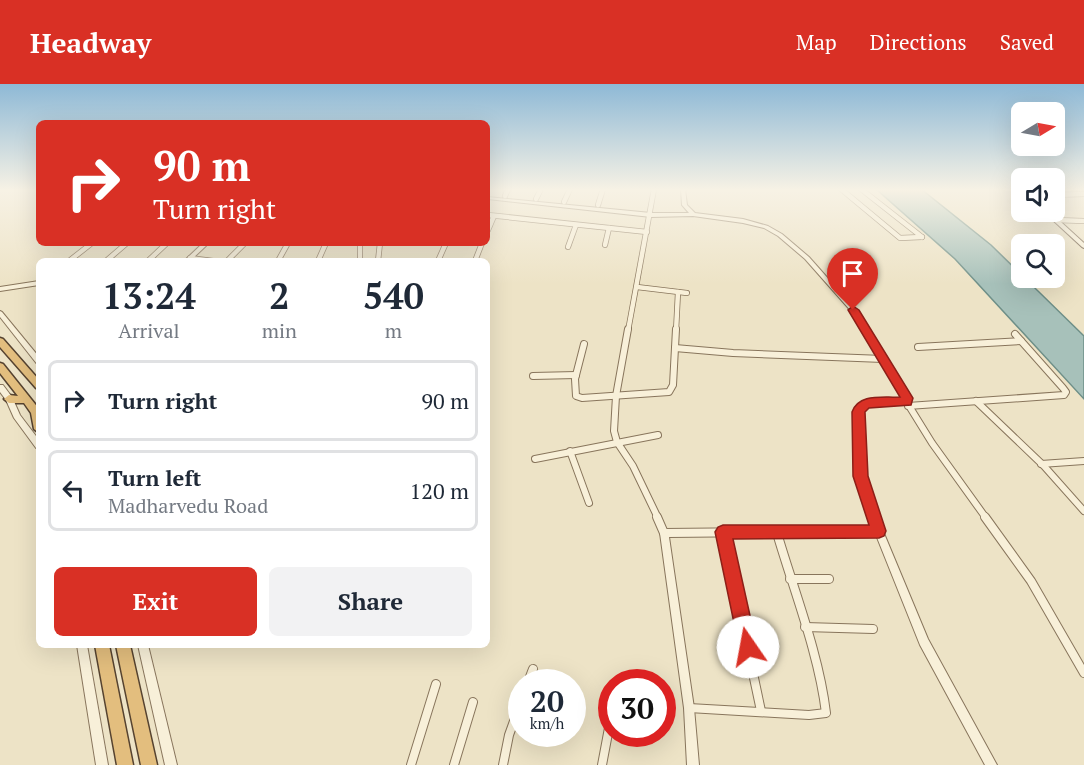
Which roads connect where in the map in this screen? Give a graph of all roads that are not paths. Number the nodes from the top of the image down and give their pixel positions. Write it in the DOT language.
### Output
graph roads {
  1 [pos="540,221"];
  2 [pos="649,221"];
  3 [pos="746,221"];
  4 [pos="880,221"];
  5 [pos="902,221"];
  6 [pos="1058,222"];
  7 [pos="576,225"];
  8 [pos="609,228"];
  9 [pos="647,232"];
  10 [pos="605,245"];
  11 [pos="88,246"];
  12 [pos="124,246"];
  13 [pos="164,246"];
  14 [pos="203,246"];
  15 [pos="242,246"];
  16 [pos="1084,246"];
  17 [pos="568,247"];
  18 [pos="73,258"];
  19 [pos="110,258"];
  20 [pos="151,258"];
  21 [pos="191,258"];
  22 [pos="230,258"];
  23 [pos="36,284"];
  24 [pos="638,287"];
  25 [pos="0,289"];
  26 [pos="678,292"];
  27 [pos="687,293"];
  28 [pos="0,314"];
  29 [pos="1016,334"];
  30 [pos="0,341"];
  31 [pos="1021,341"];
  32 [pos="584,344"];
  33 [pos="918,347"];
  34 [pos="675,348"];
  35 [pos="36,358"];
  36 [pos="883,359"];
  37 [pos="0,366"];
  38 [pos="576,375"];
  39 [pos="533,376"];
  40 [pos="36,383"];
  41 [pos="0,387"];
  42 [pos="616,396"];
  43 [pos="9,399"];
  44 [pos="28,400"];
  45 [pos="976,401"];
  46 [pos="907,404"];
  47 [pos="36,411"];
  48 [pos="658,435"];
  49 [pos="36,442"];
  50 [pos="617,442"];
  51 [pos="570,451"];
  52 [pos="535,459"];
  53 [pos="1084,461"];
  54 [pos="1041,464"];
  55 [pos="589,502"];
  56 [pos="1080,502"];
  57 [pos="1084,511"];
  58 [pos="879,531"];
  59 [pos="723,532"];
  60 [pos="664,533"];
  61 [pos="777,533"];
  62 [pos="790,579"];
  63 [pos="830,579"];
  64 [pos="805,627"];
  65 [pos="873,629"];
  66 [pos="82,648"];
  67 [pos="103,648"];
  68 [pos="124,648"];
  69 [pos="144,648"];
  70 [pos="1084,672"];
  71 [pos="436,684"];
  72 [pos="473,702"];
  73 [pos="689,708"];
  74 [pos="761,711"];
  75 [pos="508,740"];
  76 [pos="605,747"];
  77 [pos="102,765"];
  78 [pos="125,765"];
  79 [pos="150,765"];
  80 [pos="171,765"];
  81 [pos="411,765"];
  82 [pos="454,765"];
  83 [pos="503,765"];
  84 [pos="602,765"];
  85 [pos="693,765"];
  86 [pos="991,765"];
  1 -- 7 [label="street"];
  2 -- 9 [label="street"];
  3 -- 36 [label="street"];
  4 -- 5 [label="street"];
  6 -- 16 [label="main road"];
  7 -- 8 [label="street"];
  7 -- 17 [label="street"];
  8 -- 9 [label="street"];
  8 -- 10 [label="street"];
  9 -- 24 [label="street"];
  11 -- 18 [label="street"];
  12 -- 19 [label="street"];
  13 -- 20 [label="street"];
  14 -- 21 [label="street"];
  15 -- 22 [label="street"];
  23 -- 25 [label="street"];
  24 -- 26 [label="street"];
  24 -- 42 [label="street"];
  26 -- 27 [label="street"];
  26 -- 34 [label="street"];
  28 -- 35 [label="street"];
  29 -- 31 [label="street"];
  30 -- 40 [label="highway"];
  31 -- 33 [label="street"];
  31 -- 45 [label="street"];
  32 -- 38 [label="street"];
  34 -- 36 [label="street"];
  34 -- 42 [label="street"];
  36 -- 46 [label="street"];
  37 -- 44 [label="highway"];
  38 -- 39 [label="street"];
  38 -- 42 [label="street"];
  41 -- 43 [label="street"];
  42 -- 50 [label="street"];
  43 -- 44 [label="highway"];
  43 -- 49 [label="street"];
  44 -- 47 [label="highway"];
  45 -- 46 [label="street"];
  45 -- 54 [label="street"];
  46 -- 58 [label="street"];
  46 -- 70 [label="street"];
  48 -- 50 [label="street"];
  50 -- 51 [label="street"];
  50 -- 60 [label="street"];
  51 -- 52 [label="street"];
  51 -- 55 [label="street"];
  53 -- 54 [label="street"];
  54 -- 56 [label="street"];
  56 -- 57 [label="street"];
  58 -- 61 [label="street"];
  58 -- 86 [label="street"];
  59 -- 60 [label="street"];
  59 -- 61 [label="street"];
  59 -- 74 [label="street"];
  60 -- 73 [label="street"];
  61 -- 62 [label="street"];
  62 -- 63 [label="street"];
  62 -- 64 [label="street"];
  64 -- 65 [label="street"];
  64 -- 74 [label="street"];
  66 -- 77 [label="street"];
  67 -- 78 [label="highway"];
  68 -- 79 [label="highway"];
  69 -- 80 [label="street"];
  71 -- 81 [label="street"];
  72 -- 82 [label="street"];
  73 -- 74 [label="street"];
  73 -- 85 [label="street"];
  75 -- 83 [label="street"];
  76 -- 84 [label="street"];
}
